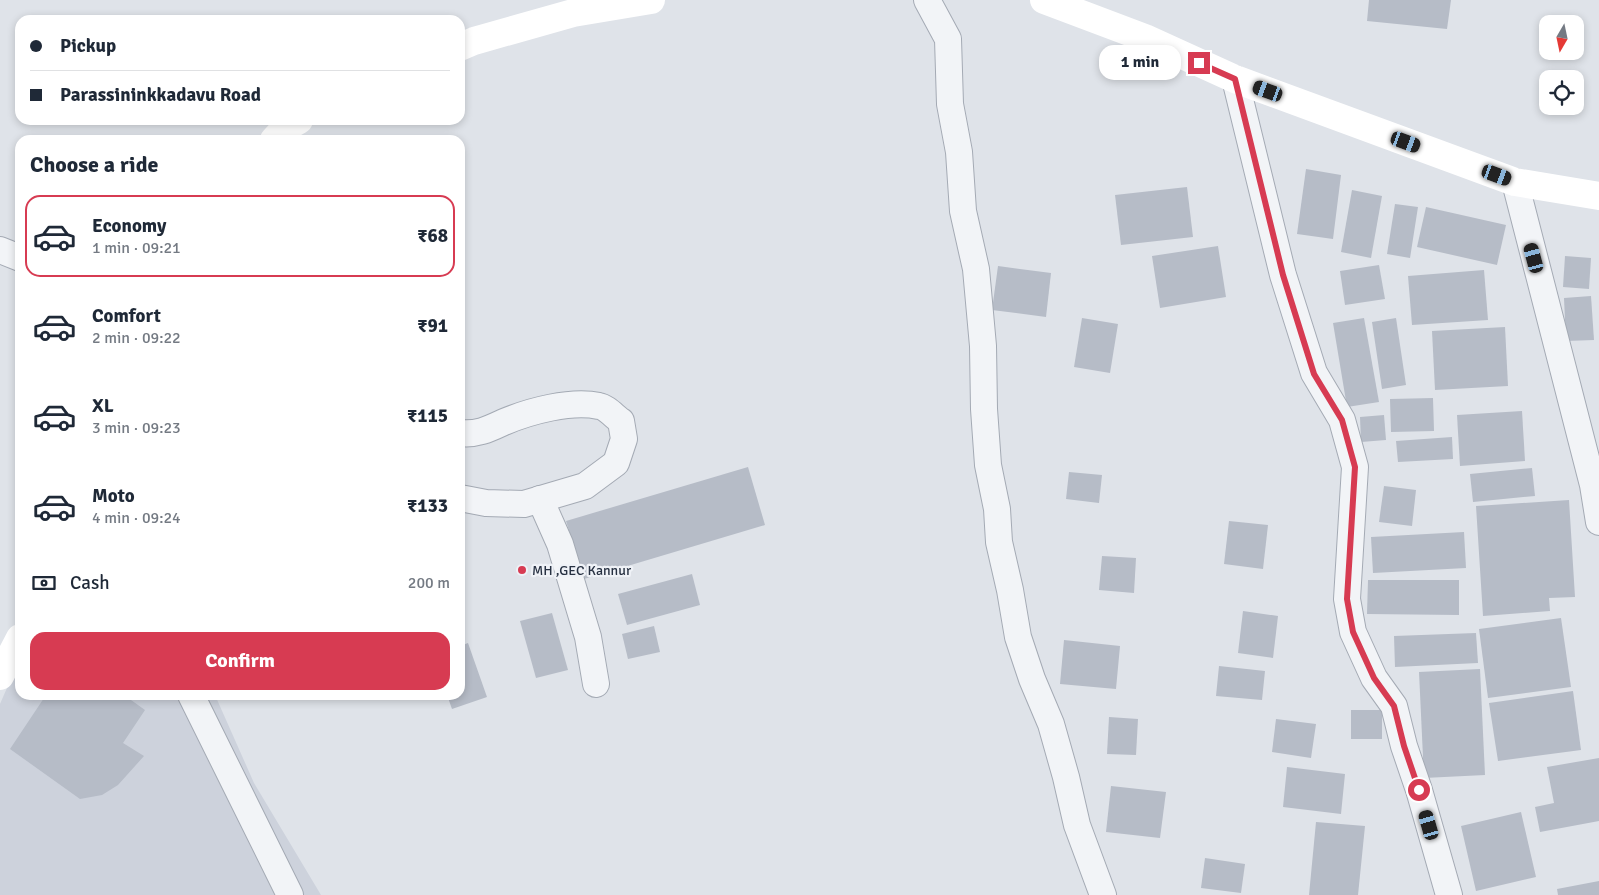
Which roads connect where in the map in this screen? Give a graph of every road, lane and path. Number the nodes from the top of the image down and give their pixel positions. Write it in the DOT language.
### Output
graph roads {
  1 [pos="651,0"];
  2 [pos="927,0"];
  3 [pos="1044,0"];
  4 [pos="465,44"];
  5 [pos="1235,79"];
  6 [pos="290,125"];
  7 [pos="279,135"];
  8 [pos="1515,182"];
  9 [pos="1599,196"];
  10 [pos="0,250"];
  11 [pos="15,256"];
  12 [pos="465,433"];
  13 [pos="465,499"];
  14 [pos="540,499"];
  15 [pos="1599,522"];
  16 [pos="15,648"];
  17 [pos="0,676"];
  18 [pos="596,684"];
  19 [pos="193,700"];
  20 [pos="290,895"];
  21 [pos="1102,895"];
  22 [pos="1449,895"];
  1 -- 4 [label="main road"];
  2 -- 21 [label="street"];
  3 -- 5 [label="main road"];
  5 -- 8 [label="main road"];
  5 -- 22 [label="street"];
  6 -- 7 [label="main road"];
  8 -- 9 [label="main road"];
  8 -- 15 [label="street"];
  10 -- 11 [label="street"];
  12 -- 14 [label="street"];
  13 -- 14 [label="street"];
  14 -- 18 [label="street"];
  16 -- 17 [label="main road"];
  19 -- 20 [label="street"];
}
